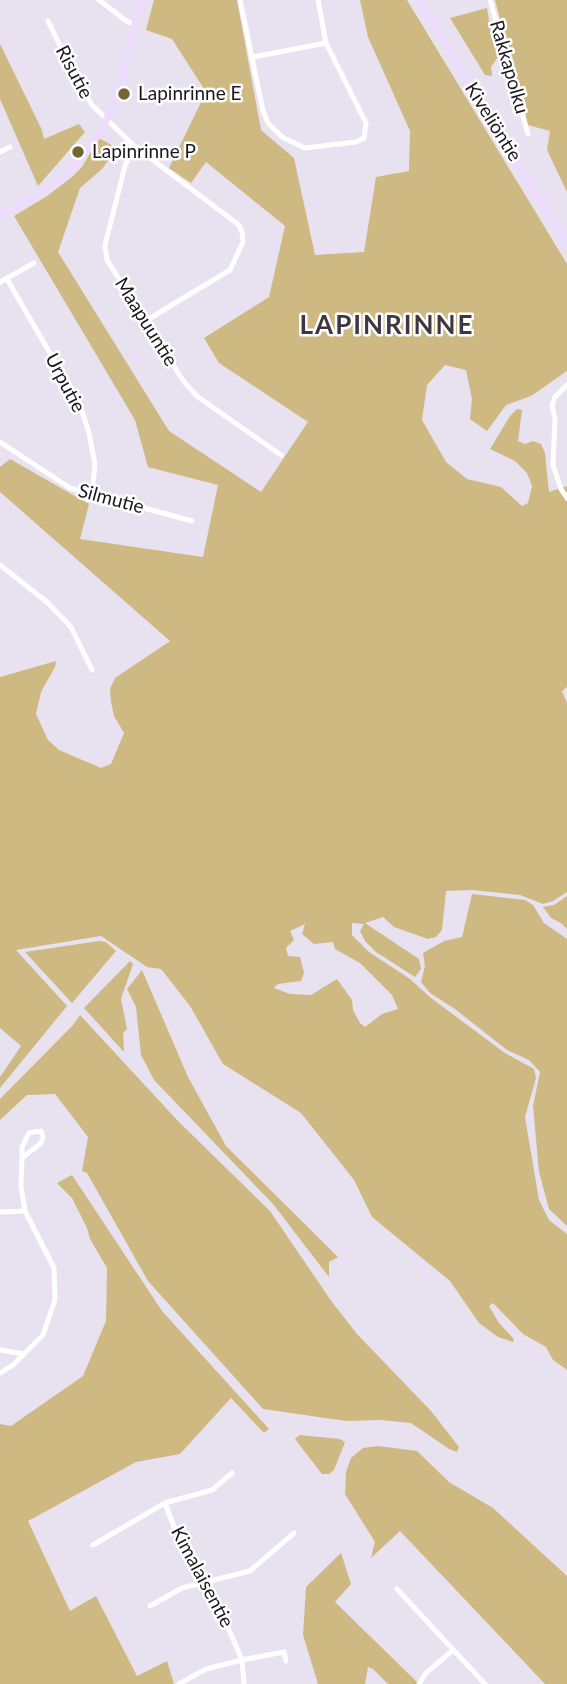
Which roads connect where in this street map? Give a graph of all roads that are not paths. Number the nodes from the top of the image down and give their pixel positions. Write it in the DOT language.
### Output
graph roads {
  1 [pos="99,0"];
  2 [pos="143,0"];
  3 [pos="240,0"];
  4 [pos="318,0"];
  5 [pos="419,0"];
  6 [pos="490,0"];
  7 [pos="48,21"];
  8 [pos="135,24"];
  9 [pos="326,43"];
  10 [pos="253,57"];
  11 [pos="106,120"];
  12 [pos="528,134"];
  13 [pos="133,145"];
  14 [pos="10,147"];
  15 [pos="0,152"];
  16 [pos="0,214"];
  17 [pos="567,245"];
  18 [pos="34,263"];
  19 [pos="7,279"];
  20 [pos="0,282"];
  21 [pos="146,320"];
  22 [pos="567,385"];
  23 [pos="0,442"];
  24 [pos="281,455"];
  25 [pos="92,495"];
  26 [pos="567,498"];
  27 [pos="192,521"];
  28 [pos="0,565"];
  29 [pos="92,670"];
  30 [pos="22,1158"];
  31 [pos="26,1211"];
  32 [pos="0,1212"];
  33 [pos="0,1350"];
  34 [pos="24,1354"];
  35 [pos="0,1373"];
  36 [pos="232,1473"];
  37 [pos="165,1503"];
  38 [pos="294,1533"];
  39 [pos="93,1545"];
  40 [pos="201,1582"];
  41 [pos="397,1589"];
  42 [pos="150,1606"];
  43 [pos="453,1650"];
  44 [pos="242,1660"];
  45 [pos="286,1661"];
  46 [pos="179,1684"];
  47 [pos="244,1684"];
  48 [pos="418,1684"];
  49 [pos="485,1684"];
  1 -- 8 [label="street"];
  2 -- 8 [label="street"];
  3 -- 10 [label="street"];
  4 -- 9 [label="street"];
  5 -- 17 [label="street, Kiveliöntie"];
  6 -- 12 [label="street, Rakkapolku"];
  7 -- 11 [label="street, Risutie"];
  8 -- 11 [label="street"];
  9 -- 10 [label="street"];
  9 -- 10 [label="street"];
  11 -- 13 [label="street, Risutie"];
  11 -- 16 [label="street"];
  13 -- 21 [label="street, Maapuuntie"];
  13 -- 21 [label="street, Risutie"];
  14 -- 15 [label="street"];
  18 -- 19 [label="street"];
  19 -- 20 [label="street"];
  19 -- 25 [label="street, Urputie"];
  21 -- 24 [label="street, Maapuuntie"];
  22 -- 26 [label="street"];
  23 -- 25 [label="street, Silmutie"];
  25 -- 27 [label="street, Silmutie"];
  28 -- 29 [label="street"];
  30 -- 30 [label="street"];
  30 -- 31 [label="street"];
  31 -- 32 [label="street"];
  31 -- 34 [label="street"];
  33 -- 34 [label="street"];
  34 -- 35 [label="street"];
  36 -- 37 [label="street, Kimalaisentie"];
  37 -- 39 [label="street"];
  37 -- 40 [label="street, Kimalaisentie"];
  38 -- 40 [label="street"];
  40 -- 42 [label="street"];
  40 -- 44 [label="street, Kimalaisentie"];
  41 -- 43 [label="street"];
  43 -- 48 [label="street"];
  43 -- 49 [label="street"];
  44 -- 45 [label="street"];
  44 -- 46 [label="street"];
  44 -- 47 [label="street, Kimalaisentie"];
}
